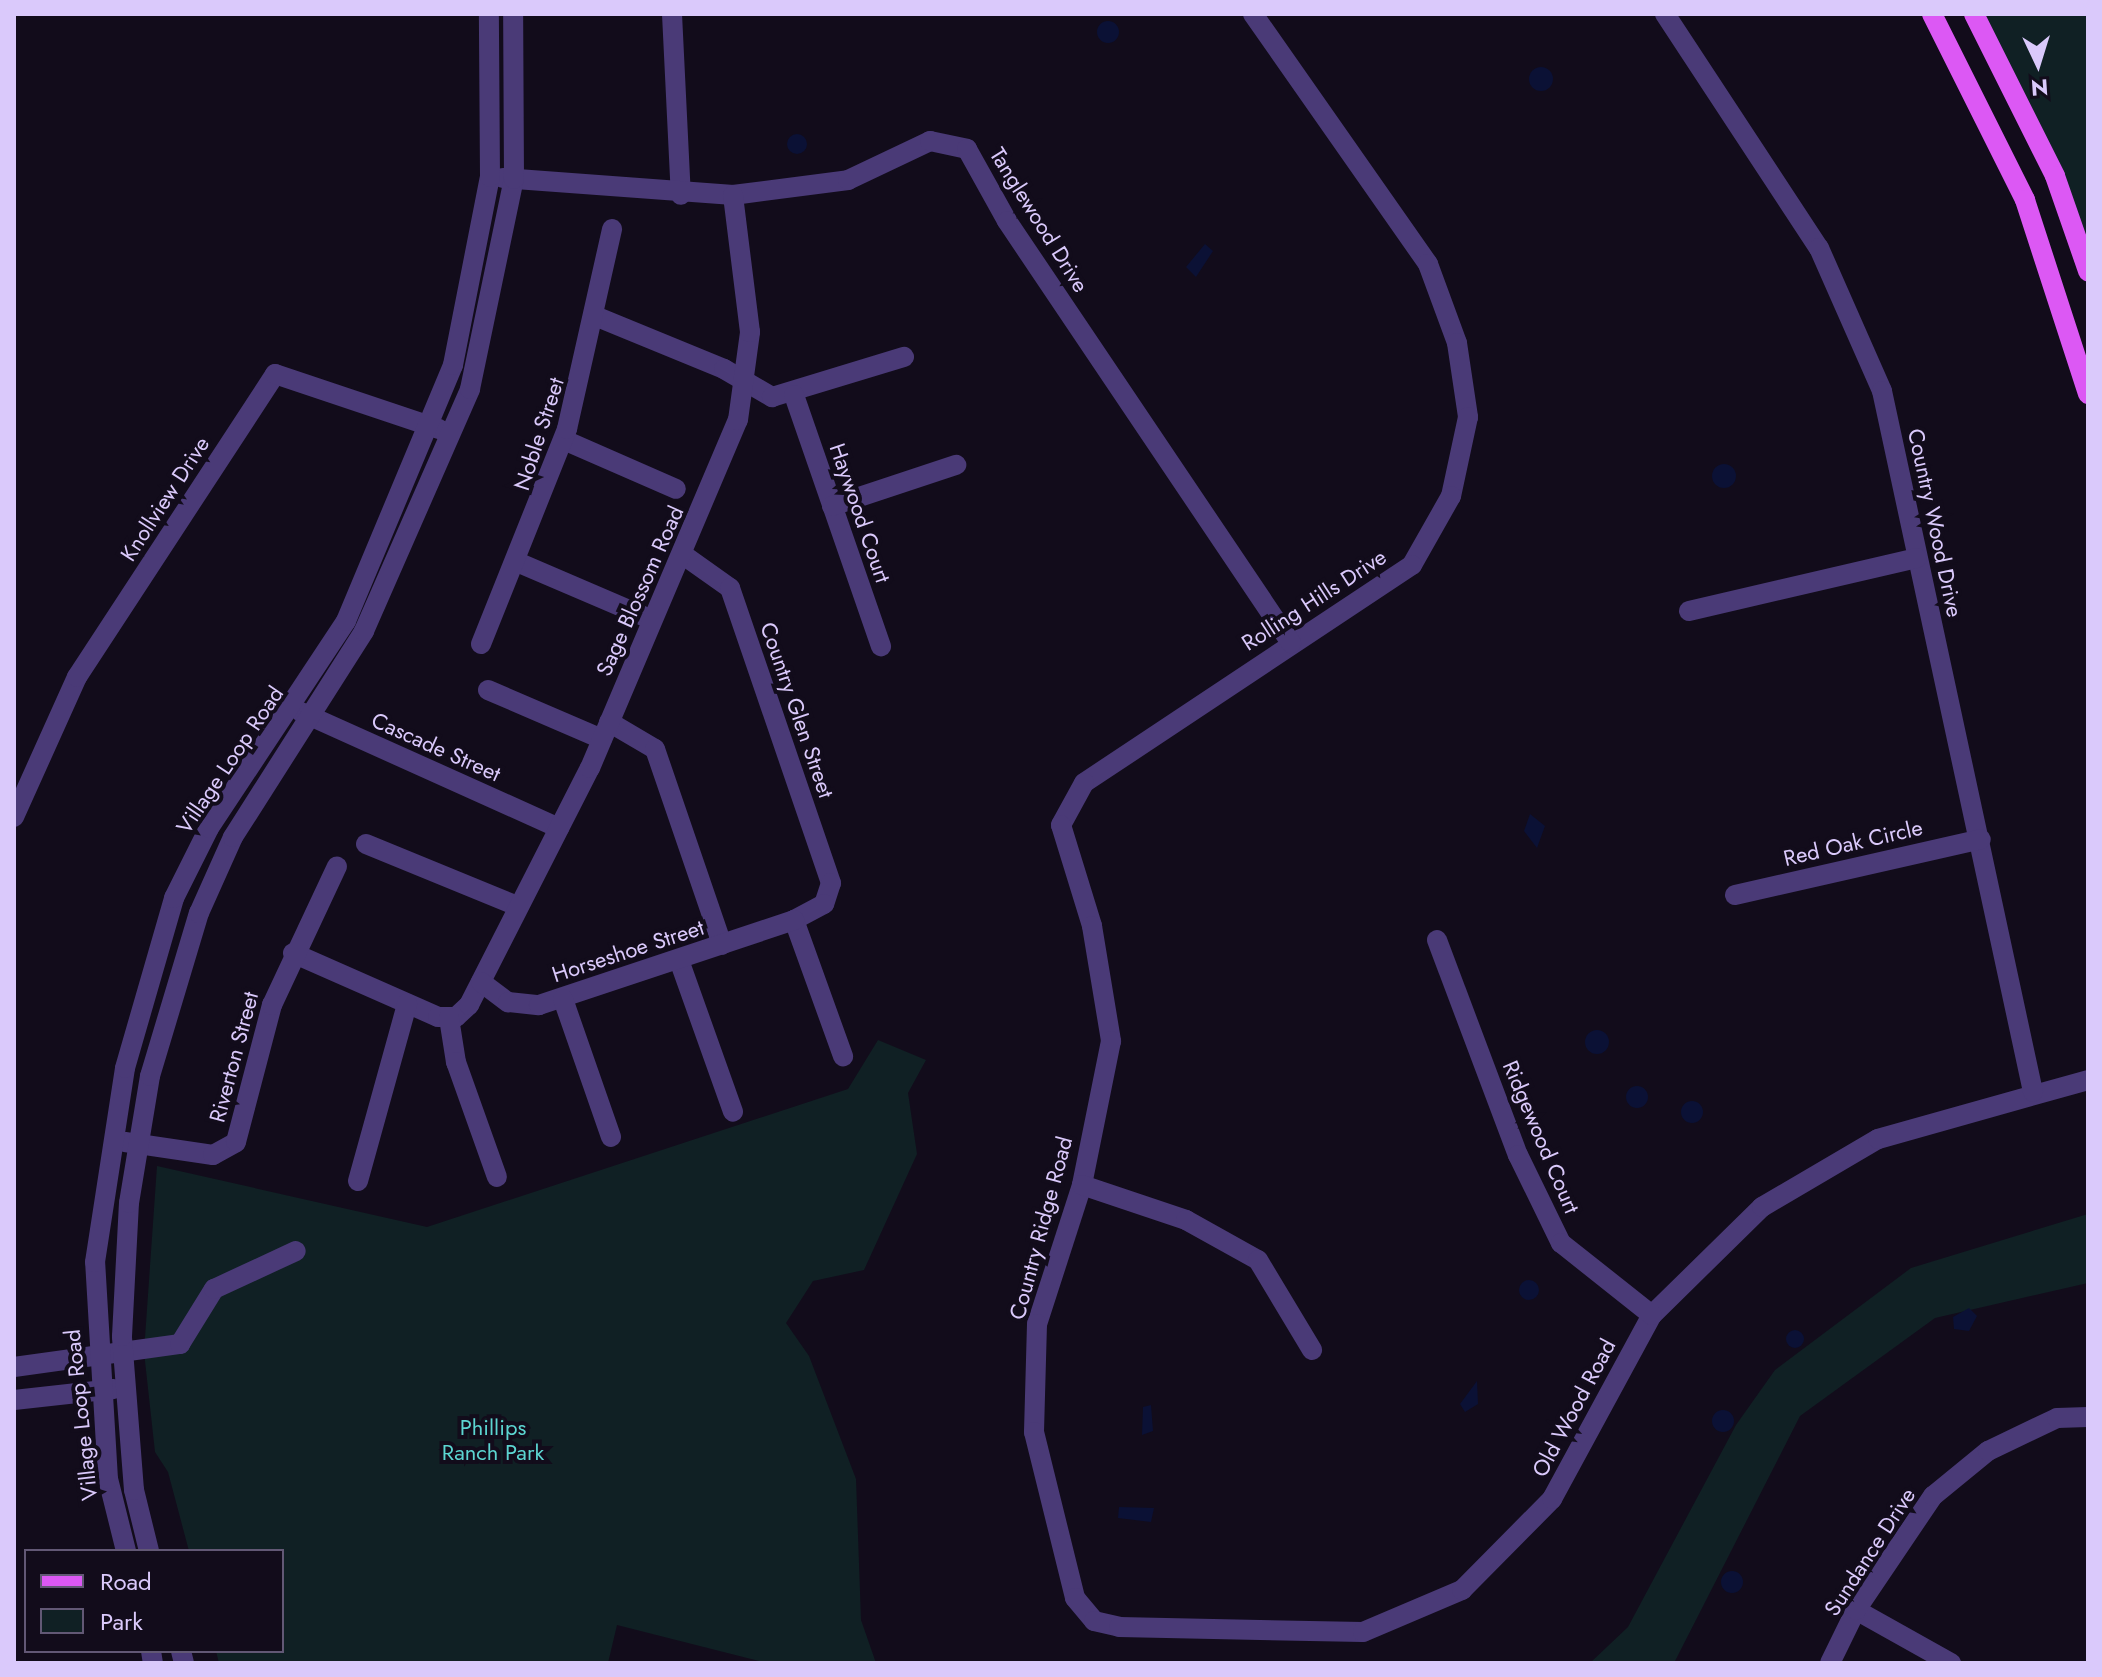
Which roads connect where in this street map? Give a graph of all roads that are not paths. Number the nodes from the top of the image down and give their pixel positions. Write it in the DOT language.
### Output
graph roads {
  1 [pos="489,14"];
  2 [pos="513,14"];
  3 [pos="672,14"];
  4 [pos="1253,14"];
  5 [pos="1665,14"];
  6 [pos="1932,14"];
  7 [pos="1974,14"];
  8 [pos="490,177"];
  9 [pos="514,179"];
  10 [pos="681,195"];
  11 [pos="733,195"];
  12 [pos="612,229"];
  13 [pos="2088,271"];
  14 [pos="595,316"];
  15 [pos="904,357"];
  16 [pos="745,386"];
  17 [pos="2088,394"];
  18 [pos="794,395"];
  19 [pos="430,425"];
  20 [pos="452,433"];
  21 [pos="564,440"];
  22 [pos="956,465"];
  23 [pos="676,489"];
  24 [pos="832,506"];
  25 [pos="682,554"];
  26 [pos="1917,558"];
  27 [pos="517,562"];
  28 [pos="1689,611"];
  29 [pos="652,620"];
  30 [pos="1291,643"];
  31 [pos="481,644"];
  32 [pos="881,646"];
  33 [pos="488,690"];
  34 [pos="302,713"];
  35 [pos="605,730"];
  36 [pos="1084,783"];
  37 [pos="14,817"];
  38 [pos="559,828"];
  39 [pos="1981,839"];
  40 [pos="366,844"];
  41 [pos="337,866"];
  42 [pos="1735,895"];
  43 [pos="824,904"];
  44 [pos="517,906"];
  45 [pos="794,920"];
  46 [pos="1437,940"];
  47 [pos="722,945"];
  48 [pos="293,953"];
  49 [pos="679,960"];
  50 [pos="481,982"];
  51 [pos="563,999"];
  52 [pos="407,1004"];
  53 [pos="449,1018"];
  54 [pos="843,1056"];
  55 [pos="2088,1080"];
  56 [pos="2033,1092"];
  57 [pos="733,1112"];
  58 [pos="611,1137"];
  59 [pos="109,1140"];
  60 [pos="138,1144"];
  61 [pos="497,1177"];
  62 [pos="358,1181"];
  63 [pos="1082,1185"];
  64 [pos="296,1251"];
  65 [pos="1652,1315"];
  66 [pos="1312,1350"];
  67 [pos="123,1356"];
  68 [pos="97,1359"];
  69 [pos="14,1367"];
  70 [pos="125,1388"];
  71 [pos="100,1391"];
  72 [pos="14,1400"];
  73 [pos="2088,1417"];
  74 [pos="126,1549"];
  75 [pos="149,1549"];
  76 [pos="1075,1598"];
  77 [pos="1856,1610"];
  78 [pos="1830,1663"];
  79 [pos="1951,1663"];
  1 -- 8 [label="street, Village Loop Road"];
  2 -- 9 [label="street, Village Loop Road"];
  3 -- 10 [label="street"];
  4 -- 30 [label="street, Rolling Hills Drive"];
  5 -- 26 [label="street, Country Wood Drive"];
  6 -- 17 [label="main road"];
  7 -- 13 [label="main road"];
  8 -- 9 [label="street, Tanglewood Drive"];
  8 -- 19 [label="street, Village Loop Road"];
  9 -- 10 [label="street, Tanglewood Drive"];
  9 -- 20 [label="street, Village Loop Road"];
  10 -- 11 [label="street, Tanglewood Drive"];
  11 -- 16 [label="street, Sage Blossom Road"];
  11 -- 30 [label="street, Tanglewood Drive"];
  12 -- 14 [label="street, Noble Street"];
  14 -- 16 [label="street"];
  14 -- 21 [label="street, Noble Street"];
  15 -- 18 [label="street"];
  16 -- 18 [label="street"];
  16 -- 25 [label="street, Sage Blossom Road"];
  18 -- 24 [label="street, Haywood Court"];
  19 -- 20 [label="street, Knollview Drive"];
  19 -- 34 [label="street, Village Loop Road"];
  19 -- 37 [label="street, Knollview Drive"];
  20 -- 34 [label="street, Village Loop Road"];
  21 -- 23 [label="street"];
  21 -- 27 [label="street, Noble Street"];
  22 -- 24 [label="street"];
  24 -- 32 [label="street, Haywood Court"];
  25 -- 29 [label="street, Sage Blossom Road"];
  25 -- 43 [label="street, Country Glen Street"];
  26 -- 28 [label="street"];
  26 -- 39 [label="street, Country Wood Drive"];
  27 -- 29 [label="street"];
  27 -- 31 [label="street, Noble Street"];
  29 -- 35 [label="street, Sage Blossom Road"];
  30 -- 36 [label="street, Rolling Hills Drive"];
  33 -- 35 [label="street"];
  34 -- 38 [label="street, Cascade Street"];
  34 -- 59 [label="street, Village Loop Road"];
  34 -- 60 [label="street, Village Loop Road"];
  35 -- 38 [label="street, Sage Blossom Road"];
  35 -- 47 [label="street"];
  36 -- 63 [label="street, Country Ridge Road"];
  38 -- 44 [label="street, Sage Blossom Road"];
  39 -- 42 [label="street, Red Oak Circle"];
  39 -- 56 [label="street, Country Wood Drive"];
  40 -- 44 [label="street"];
  41 -- 48 [label="street, Riverton Street"];
  43 -- 45 [label="street, Horseshoe Street"];
  44 -- 50 [label="street, Sage Blossom Road"];
  45 -- 47 [label="street, Horseshoe Street"];
  45 -- 54 [label="street"];
  46 -- 65 [label="street, Ridgewood Court"];
  47 -- 49 [label="street, Horseshoe Street"];
  48 -- 52 [label="street"];
  48 -- 60 [label="street, Riverton Street"];
  49 -- 51 [label="street, Horseshoe Street"];
  49 -- 57 [label="street"];
  50 -- 51 [label="street, Horseshoe Street"];
  50 -- 53 [label="street, Sage Blossom Road"];
  51 -- 58 [label="street"];
  52 -- 53 [label="street"];
  52 -- 62 [label="street"];
  53 -- 61 [label="street"];
  55 -- 56 [label="street, Old Wood Road"];
  56 -- 65 [label="street, Old Wood Road"];
  59 -- 60 [label="street, Riverton Street"];
  59 -- 68 [label="street, Village Loop Road"];
  60 -- 67 [label="street, Village Loop Road"];
  63 -- 66 [label="street"];
  63 -- 76 [label="street, Country Ridge Road"];
  64 -- 67 [label="street"];
  65 -- 76 [label="street, Old Wood Road"];
  67 -- 68 [label="street"];
  67 -- 70 [label="street, Village Loop Road"];
  68 -- 69 [label="street"];
  68 -- 71 [label="street, Village Loop Road"];
  70 -- 71 [label="street"];
  70 -- 75 [label="street, Village Loop Road"];
  71 -- 72 [label="street"];
  71 -- 74 [label="street, Village Loop Road"];
  73 -- 77 [label="street, Sundance Drive"];
  77 -- 78 [label="street, Sundance Drive"];
  77 -- 79 [label="street"];
}
